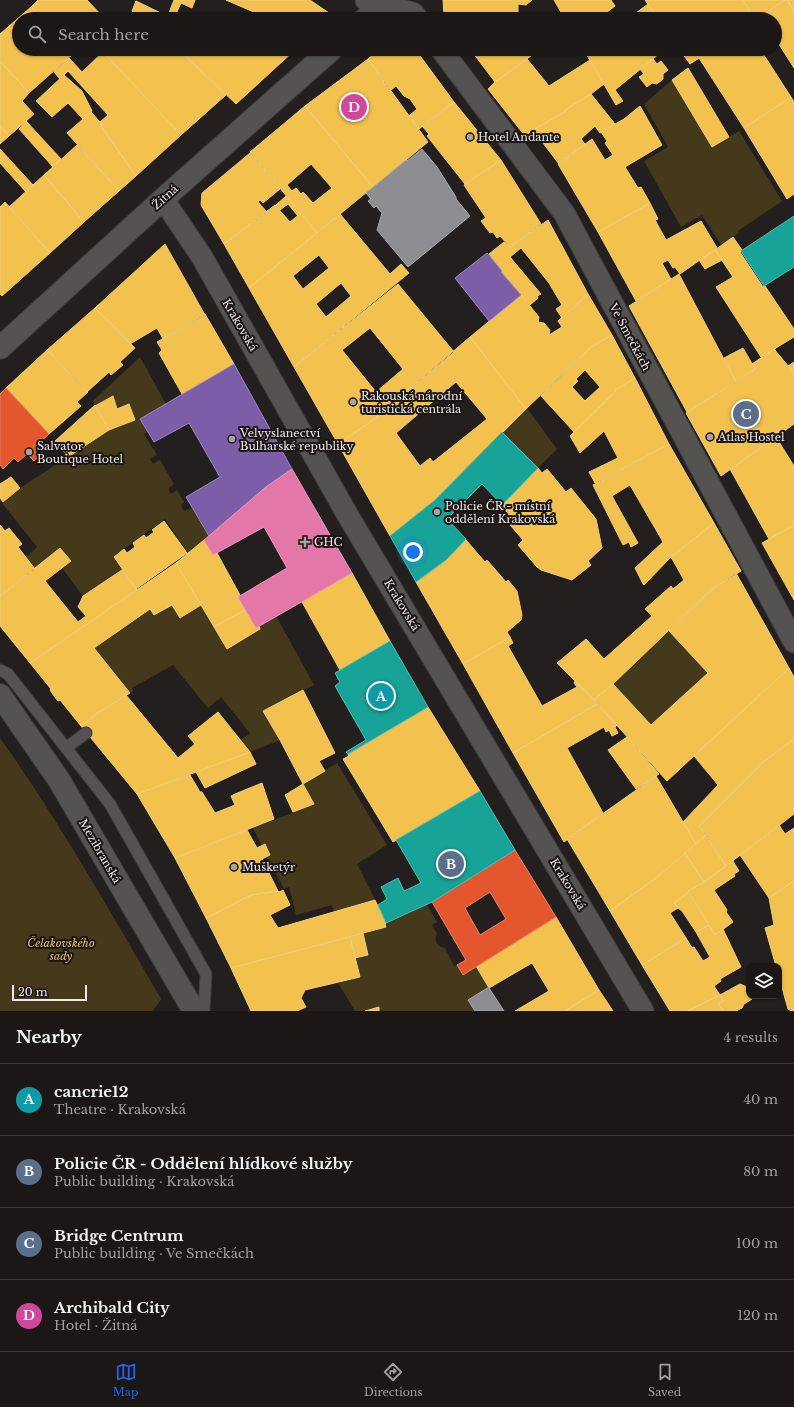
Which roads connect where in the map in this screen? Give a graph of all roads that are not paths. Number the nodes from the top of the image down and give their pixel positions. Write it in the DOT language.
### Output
graph roads {
  1 [pos="375,6"];
  2 [pos="408,12"];
  3 [pos="324,56"];
  4 [pos="446,56"];
  5 [pos="163,199"];
  6 [pos="0,348"];
  7 [pos="794,642"];
  8 [pos="0,670"];
  9 [pos="0,695"];
  10 [pos="86,733"];
  11 [pos="66,748"];
  12 [pos="194,1011"];
  13 [pos="204,1011"];
  14 [pos="643,1011"];
  1 -- 2 [label="street"];
  3 -- 5 [label="main road, Žitná"];
  4 -- 7 [label="street, Ve Smečkách"];
  5 -- 6 [label="main road, Žitná"];
  5 -- 14 [label="street, Krakovská"];
  8 -- 11 [label="lane"];
  9 -- 12 [label="main road, Mezibranská"];
  10 -- 11 [label="lane"];
  11 -- 13 [label="lane"];
}
